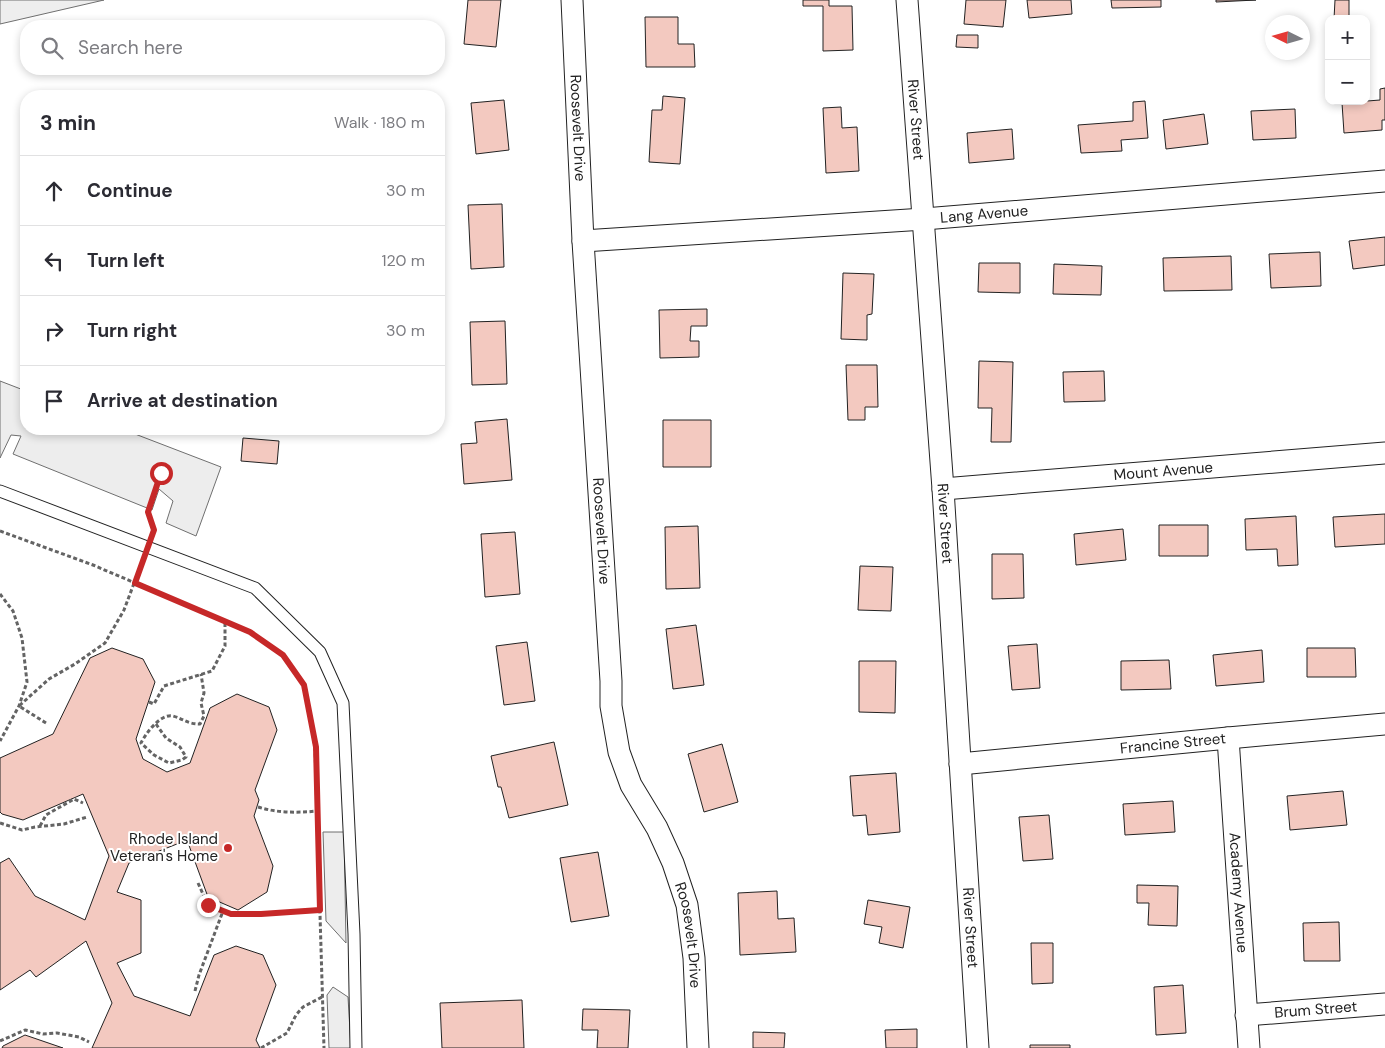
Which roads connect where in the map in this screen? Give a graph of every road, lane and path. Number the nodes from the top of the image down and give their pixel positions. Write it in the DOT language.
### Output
graph roads {
  1 [pos="572,0"];
  2 [pos="907,0"];
  3 [pos="1385,181"];
  4 [pos="924,218"];
  5 [pos="583,241"];
  6 [pos="1385,453"];
  7 [pos="161,473"];
  8 [pos="943,489"];
  9 [pos="0,491"];
  10 [pos="0,531"];
  11 [pos="147,548"];
  12 [pos="135,583"];
  13 [pos="0,594"];
  14 [pos="225,620"];
  15 [pos="200,674"];
  16 [pos="150,702"];
  17 [pos="20,706"];
  18 [pos="46,723"];
  19 [pos="156,724"];
  20 [pos="1385,724"];
  21 [pos="1228,738"];
  22 [pos="0,741"];
  23 [pos="960,764"];
  24 [pos="82,803"];
  25 [pos="258,807"];
  26 [pos="317,811"];
  27 [pos="87,817"];
  28 [pos="0,823"];
  29 [pos="40,826"];
  30 [pos="198,883"];
  31 [pos="320,910"];
  32 [pos="223,911"];
  33 [pos="194,991"];
  34 [pos="322,997"];
  35 [pos="1385,1004"];
  36 [pos="1246,1015"];
  37 [pos="0,1041"];
  38 [pos="88,1042"];
  39 [pos="261,1048"];
  40 [pos="324,1048"];
  41 [pos="356,1048"];
  42 [pos="698,1048"];
  43 [pos="978,1048"];
  44 [pos="1249,1048"];
  1 -- 5 [label="street, Roosevelt Drive"];
  2 -- 4 [label="street, River Street"];
  3 -- 4 [label="street, Lang Avenue"];
  4 -- 5 [label="street, Lang Avenue"];
  4 -- 8 [label="street, River Street"];
  5 -- 42 [label="street, Roosevelt Drive"];
  6 -- 8 [label="street, Mount Avenue"];
  7 -- 11 [label="path"];
  8 -- 23 [label="street, River Street"];
  9 -- 11 [label="lane"];
  10 -- 12 [label="path"];
  11 -- 12 [label="path"];
  11 -- 41 [label="lane"];
  12 -- 14 [label="path"];
  12 -- 17 [label="path"];
  13 -- 17 [label="path"];
  14 -- 15 [label="path"];
  14 -- 26 [label="path"];
  15 -- 16 [label="path"];
  15 -- 19 [label="path"];
  17 -- 18 [label="path"];
  17 -- 22 [label="path"];
  19 -- 19 [label="path"];
  20 -- 21 [label="street, Francine Street"];
  21 -- 23 [label="street, Francine Street"];
  21 -- 36 [label="street, Academy Avenue"];
  23 -- 43 [label="street, River Street"];
  24 -- 29 [label="path"];
  25 -- 26 [label="path"];
  26 -- 31 [label="path"];
  27 -- 29 [label="path"];
  28 -- 29 [label="path"];
  30 -- 32 [label="path"];
  31 -- 32 [label="path"];
  31 -- 34 [label="path"];
  32 -- 33 [label="path"];
  34 -- 39 [label="path"];
  34 -- 40 [label="path"];
  35 -- 36 [label="street, Brum Street"];
  36 -- 44 [label="street, Academy Avenue"];
  37 -- 38 [label="path"];
}
